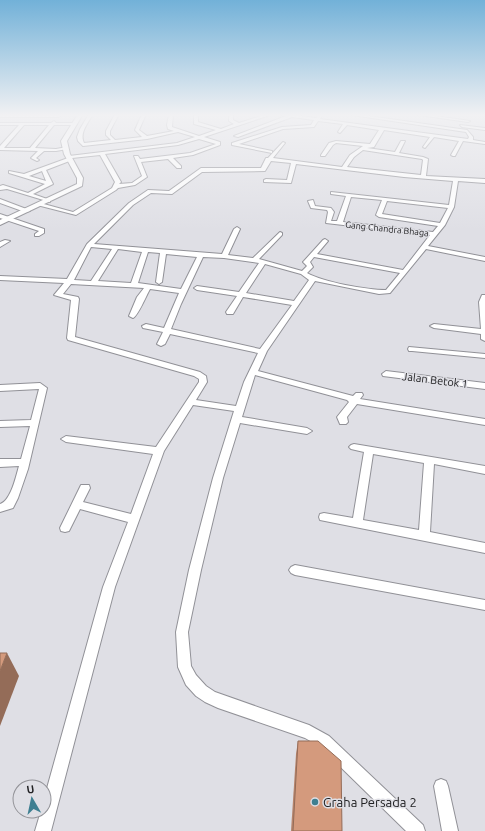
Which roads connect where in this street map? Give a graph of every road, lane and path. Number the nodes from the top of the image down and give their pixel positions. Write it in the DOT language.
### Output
graph roads {
  1 [pos="40,153"];
  2 [pos="67,153"];
  3 [pos="111,153"];
  4 [pos="134,153"];
  5 [pos="192,153"];
  6 [pos="274,153"];
  7 [pos="357,153"];
  8 [pos="391,153"];
  9 [pos="102,154"];
  10 [pos="396,154"];
  11 [pos="170,158"];
  12 [pos="268,159"];
  13 [pos="37,160"];
  14 [pos="138,161"];
  15 [pos="294,162"];
  16 [pos="179,167"];
  17 [pos="344,168"];
  18 [pos="43,169"];
  19 [pos="11,172"];
  20 [pos="24,176"];
  21 [pos="423,177"];
  22 [pos="456,180"];
  23 [pos="266,181"];
  24 [pos="485,181"];
  25 [pos="50,184"];
  26 [pos="117,186"];
  27 [pos="1,187"];
  28 [pos="333,193"];
  29 [pos="29,194"];
  30 [pos="349,195"];
  31 [pos="397,195"];
  32 [pos="385,199"];
  33 [pos="0,201"];
  34 [pos="48,201"];
  35 [pos="311,201"];
  36 [pos="451,204"];
  37 [pos="40,205"];
  38 [pos="27,211"];
  39 [pos="0,216"];
  40 [pos="7,220"];
  41 [pos="0,223"];
  42 [pos="339,224"];
  43 [pos="442,225"];
  44 [pos="237,229"];
  45 [pos="280,234"];
  46 [pos="435,234"];
  47 [pos="37,235"];
  48 [pos="0,238"];
  49 [pos="325,241"];
  50 [pos="0,245"];
  51 [pos="89,245"];
  52 [pos="424,247"];
  53 [pos="116,248"];
  54 [pos="146,250"];
  55 [pos="162,251"];
  56 [pos="201,255"];
  57 [pos="224,256"];
  58 [pos="313,256"];
  59 [pos="485,259"];
  60 [pos="255,260"];
  61 [pos="263,262"];
  62 [pos="405,272"];
  63 [pos="308,276"];
  64 [pos="0,278"];
  65 [pos="69,281"];
  66 [pos="94,282"];
  67 [pos="159,282"];
  68 [pos="134,285"];
  69 [pos="149,286"];
  70 [pos="197,288"];
  71 [pos="183,291"];
  72 [pos="242,294"];
  73 [pos="484,300"];
  74 [pos="295,303"];
  75 [pos="230,312"];
  76 [pos="133,316"];
  77 [pos="146,326"];
  78 [pos="434,326"];
  79 [pos="167,331"];
  80 [pos="484,335"];
  81 [pos="161,344"];
  82 [pos="412,349"];
  83 [pos="262,352"];
  84 [pos="485,356"];
  85 [pos="253,372"];
  86 [pos="386,374"];
  87 [pos="485,386"];
  88 [pos="0,388"];
  89 [pos="357,398"];
  90 [pos="189,402"];
  91 [pos="239,414"];
  92 [pos="343,422"];
  93 [pos="485,422"];
  94 [pos="34,423"];
  95 [pos="0,424"];
  96 [pos="307,431"];
  97 [pos="66,439"];
  98 [pos="354,447"];
  99 [pos="369,450"];
  100 [pos="159,451"];
  101 [pos="429,460"];
  102 [pos="25,462"];
  103 [pos="0,463"];
  104 [pos="485,470"];
  105 [pos="85,488"];
  106 [pos="76,504"];
  107 [pos="4,507"];
  108 [pos="324,517"];
  109 [pos="134,519"];
  110 [pos="358,523"];
  111 [pos="65,528"];
  112 [pos="424,535"];
  113 [pos="485,548"];
  114 [pos="295,570"];
  115 [pos="485,606"];
  116 [pos="441,786"];
  117 [pos="43,831"];
  118 [pos="417,831"];
  119 [pos="450,831"];
  1 -- 13 [label="street"];
  2 -- 9 [label="street"];
  2 -- 18 [label="street"];
  2 -- 34 [label="street"];
  3 -- 9 [label="street"];
  4 -- 14 [label="street"];
  5 -- 11 [label="street"];
  6 -- 12 [label="street"];
  7 -- 17 [label="street"];
  8 -- 10 [label="street"];
  9 -- 26 [label="street"];
  10 -- 21 [label="street"];
  11 -- 14 [label="street"];
  11 -- 16 [label="street"];
  12 -- 15 [label="street"];
  12 -- 51 [label="street"];
  14 -- 26 [label="street"];
  15 -- 17 [label="street"];
  15 -- 23 [label="street"];
  17 -- 21 [label="street"];
  18 -- 20 [label="street"];
  18 -- 25 [label="street"];
  19 -- 20 [label="street"];
  20 -- 25 [label="street"];
  21 -- 22 [label="street"];
  22 -- 24 [label="street"];
  22 -- 36 [label="street"];
  25 -- 29 [label="street"];
  26 -- 37 [label="street"];
  27 -- 29 [label="street"];
  28 -- 30 [label="street"];
  29 -- 34 [label="street"];
  30 -- 32 [label="street"];
  30 -- 42 [label="street"];
  31 -- 36 [label="street"];
  32 -- 36 [label="street"];
  32 -- 43 [label="street"];
  33 -- 38 [label="street"];
  34 -- 37 [label="street"];
  35 -- 42 [label="street"];
  36 -- 43 [label="street"];
  37 -- 38 [label="street"];
  38 -- 40 [label="street"];
  39 -- 40 [label="street"];
  40 -- 41 [label="street"];
  40 -- 47 [label="street"];
  42 -- 46 [label="street, Gang Chandra Bhaga"];
  43 -- 46 [label="street"];
  44 -- 57 [label="street"];
  45 -- 60 [label="street"];
  46 -- 52 [label="street"];
  48 -- 50 [label="street"];
  49 -- 58 [label="street"];
  51 -- 53 [label="street"];
  51 -- 65 [label="street"];
  52 -- 59 [label="street"];
  52 -- 62 [label="street"];
  53 -- 54 [label="street"];
  53 -- 66 [label="street"];
  54 -- 55 [label="street"];
  54 -- 68 [label="street"];
  55 -- 56 [label="street"];
  55 -- 67 [label="street"];
  56 -- 57 [label="street"];
  56 -- 71 [label="street"];
  57 -- 60 [label="street"];
  58 -- 62 [label="street"];
  58 -- 63 [label="street"];
  60 -- 61 [label="street"];
  61 -- 63 [label="street"];
  61 -- 72 [label="street"];
  62 -- 63 [label="street"];
  63 -- 74 [label="street"];
  64 -- 65 [label="street"];
  65 -- 66 [label="street"];
  65 -- 90 [label="street"];
  66 -- 68 [label="street"];
  68 -- 69 [label="street"];
  69 -- 71 [label="street"];
  69 -- 76 [label="street"];
  70 -- 72 [label="street"];
  71 -- 79 [label="street"];
  72 -- 74 [label="street"];
  72 -- 75 [label="street"];
  73 -- 80 [label="street"];
  74 -- 83 [label="street"];
  77 -- 79 [label="street"];
  78 -- 80 [label="street"];
  79 -- 81 [label="street"];
  79 -- 83 [label="street"];
  82 -- 84 [label="street"];
  83 -- 85 [label="street"];
  85 -- 89 [label="street"];
  85 -- 91 [label="street"];
  86 -- 87 [label="street, Jalan Betok 1"];
  88 -- 94 [label="street"];
  89 -- 92 [label="street"];
  89 -- 93 [label="street"];
  90 -- 91 [label="street"];
  90 -- 100 [label="street"];
  91 -- 96 [label="street"];
  91 -- 118 [label="street"];
  94 -- 95 [label="street"];
  94 -- 102 [label="street"];
  97 -- 100 [label="street"];
  98 -- 99 [label="street"];
  99 -- 101 [label="street"];
  99 -- 110 [label="street"];
  100 -- 109 [label="street"];
  101 -- 104 [label="street"];
  101 -- 112 [label="street"];
  102 -- 103 [label="street"];
  102 -- 107 [label="street"];
  105 -- 106 [label="street"];
  106 -- 109 [label="street"];
  106 -- 111 [label="street"];
  108 -- 110 [label="street"];
  109 -- 117 [label="street"];
  110 -- 112 [label="street"];
  112 -- 113 [label="street"];
  114 -- 115 [label="street"];
  116 -- 119 [label="street"];
}
